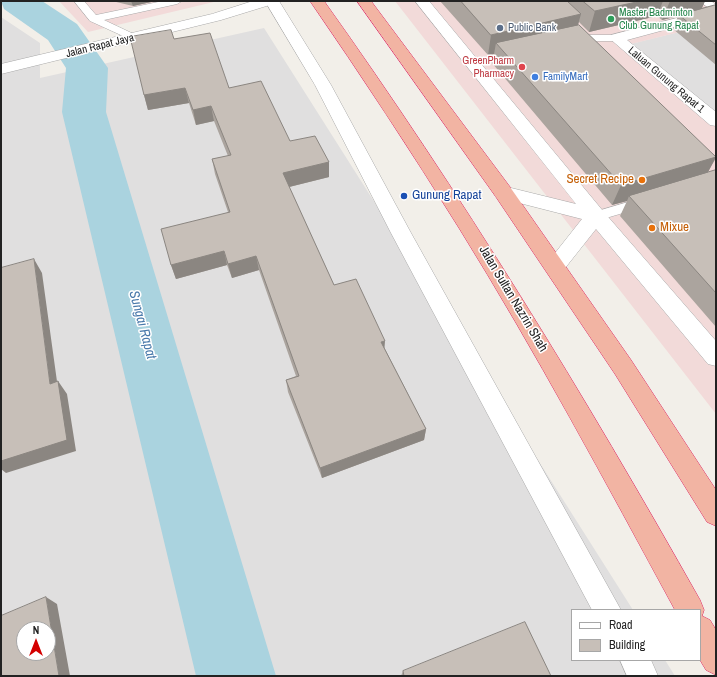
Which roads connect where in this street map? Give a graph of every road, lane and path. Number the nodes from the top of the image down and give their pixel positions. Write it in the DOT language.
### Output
graph roads {
  1 [pos="79,1"];
  2 [pos="177,1"];
  3 [pos="268,1"];
  4 [pos="272,1"];
  5 [pos="317,1"];
  6 [pos="364,1"];
  7 [pos="422,1"];
  8 [pos="704,1"];
  9 [pos="716,11"];
  10 [pos="94,18"];
  11 [pos="576,28"];
  12 [pos="134,38"];
  13 [pos="587,38"];
  14 [pos="616,38"];
  15 [pos="564,43"];
  16 [pos="527,52"];
  17 [pos="474,63"];
  18 [pos="1,69"];
  19 [pos="716,121"];
  20 [pos="504,192"];
  21 [pos="656,199"];
  22 [pos="596,216"];
  23 [pos="555,267"];
  24 [pos="716,357"];
  25 [pos="716,513"];
  26 [pos="606,609"];
  27 [pos="689,609"];
  28 [pos="701,632"];
  29 [pos="716,660"];
  30 [pos="635,661"];
  31 [pos="643,676"];
  1 -- 10 [label="lane"];
  2 -- 10 [label="lane"];
  3 -- 12 [label="street, Jalan Rapat Jaya"];
  4 -- 26 [label="street"];
  5 -- 27 [label="highway, Jalan Sultan Nazrin Shah"];
  6 -- 20 [label="highway"];
  7 -- 17 [label="street"];
  8 -- 9 [label="lane"];
  9 -- 14 [label="street"];
  10 -- 12 [label="lane"];
  11 -- 13 [label="lane"];
  12 -- 18 [label="street, Jalan Rapat Jaya"];
  13 -- 14 [label="lane"];
  13 -- 15 [label="lane"];
  14 -- 19 [label="street, Laluan Gunung Rapat 1"];
  16 -- 17 [label="lane"];
  17 -- 22 [label="street"];
  20 -- 22 [label="street"];
  20 -- 23 [label="highway"];
  21 -- 22 [label="lane"];
  22 -- 23 [label="street"];
  22 -- 24 [label="street"];
  23 -- 25 [label="highway"];
  28 -- 29 [label="highway"];
  30 -- 31 [label="street"];
}
